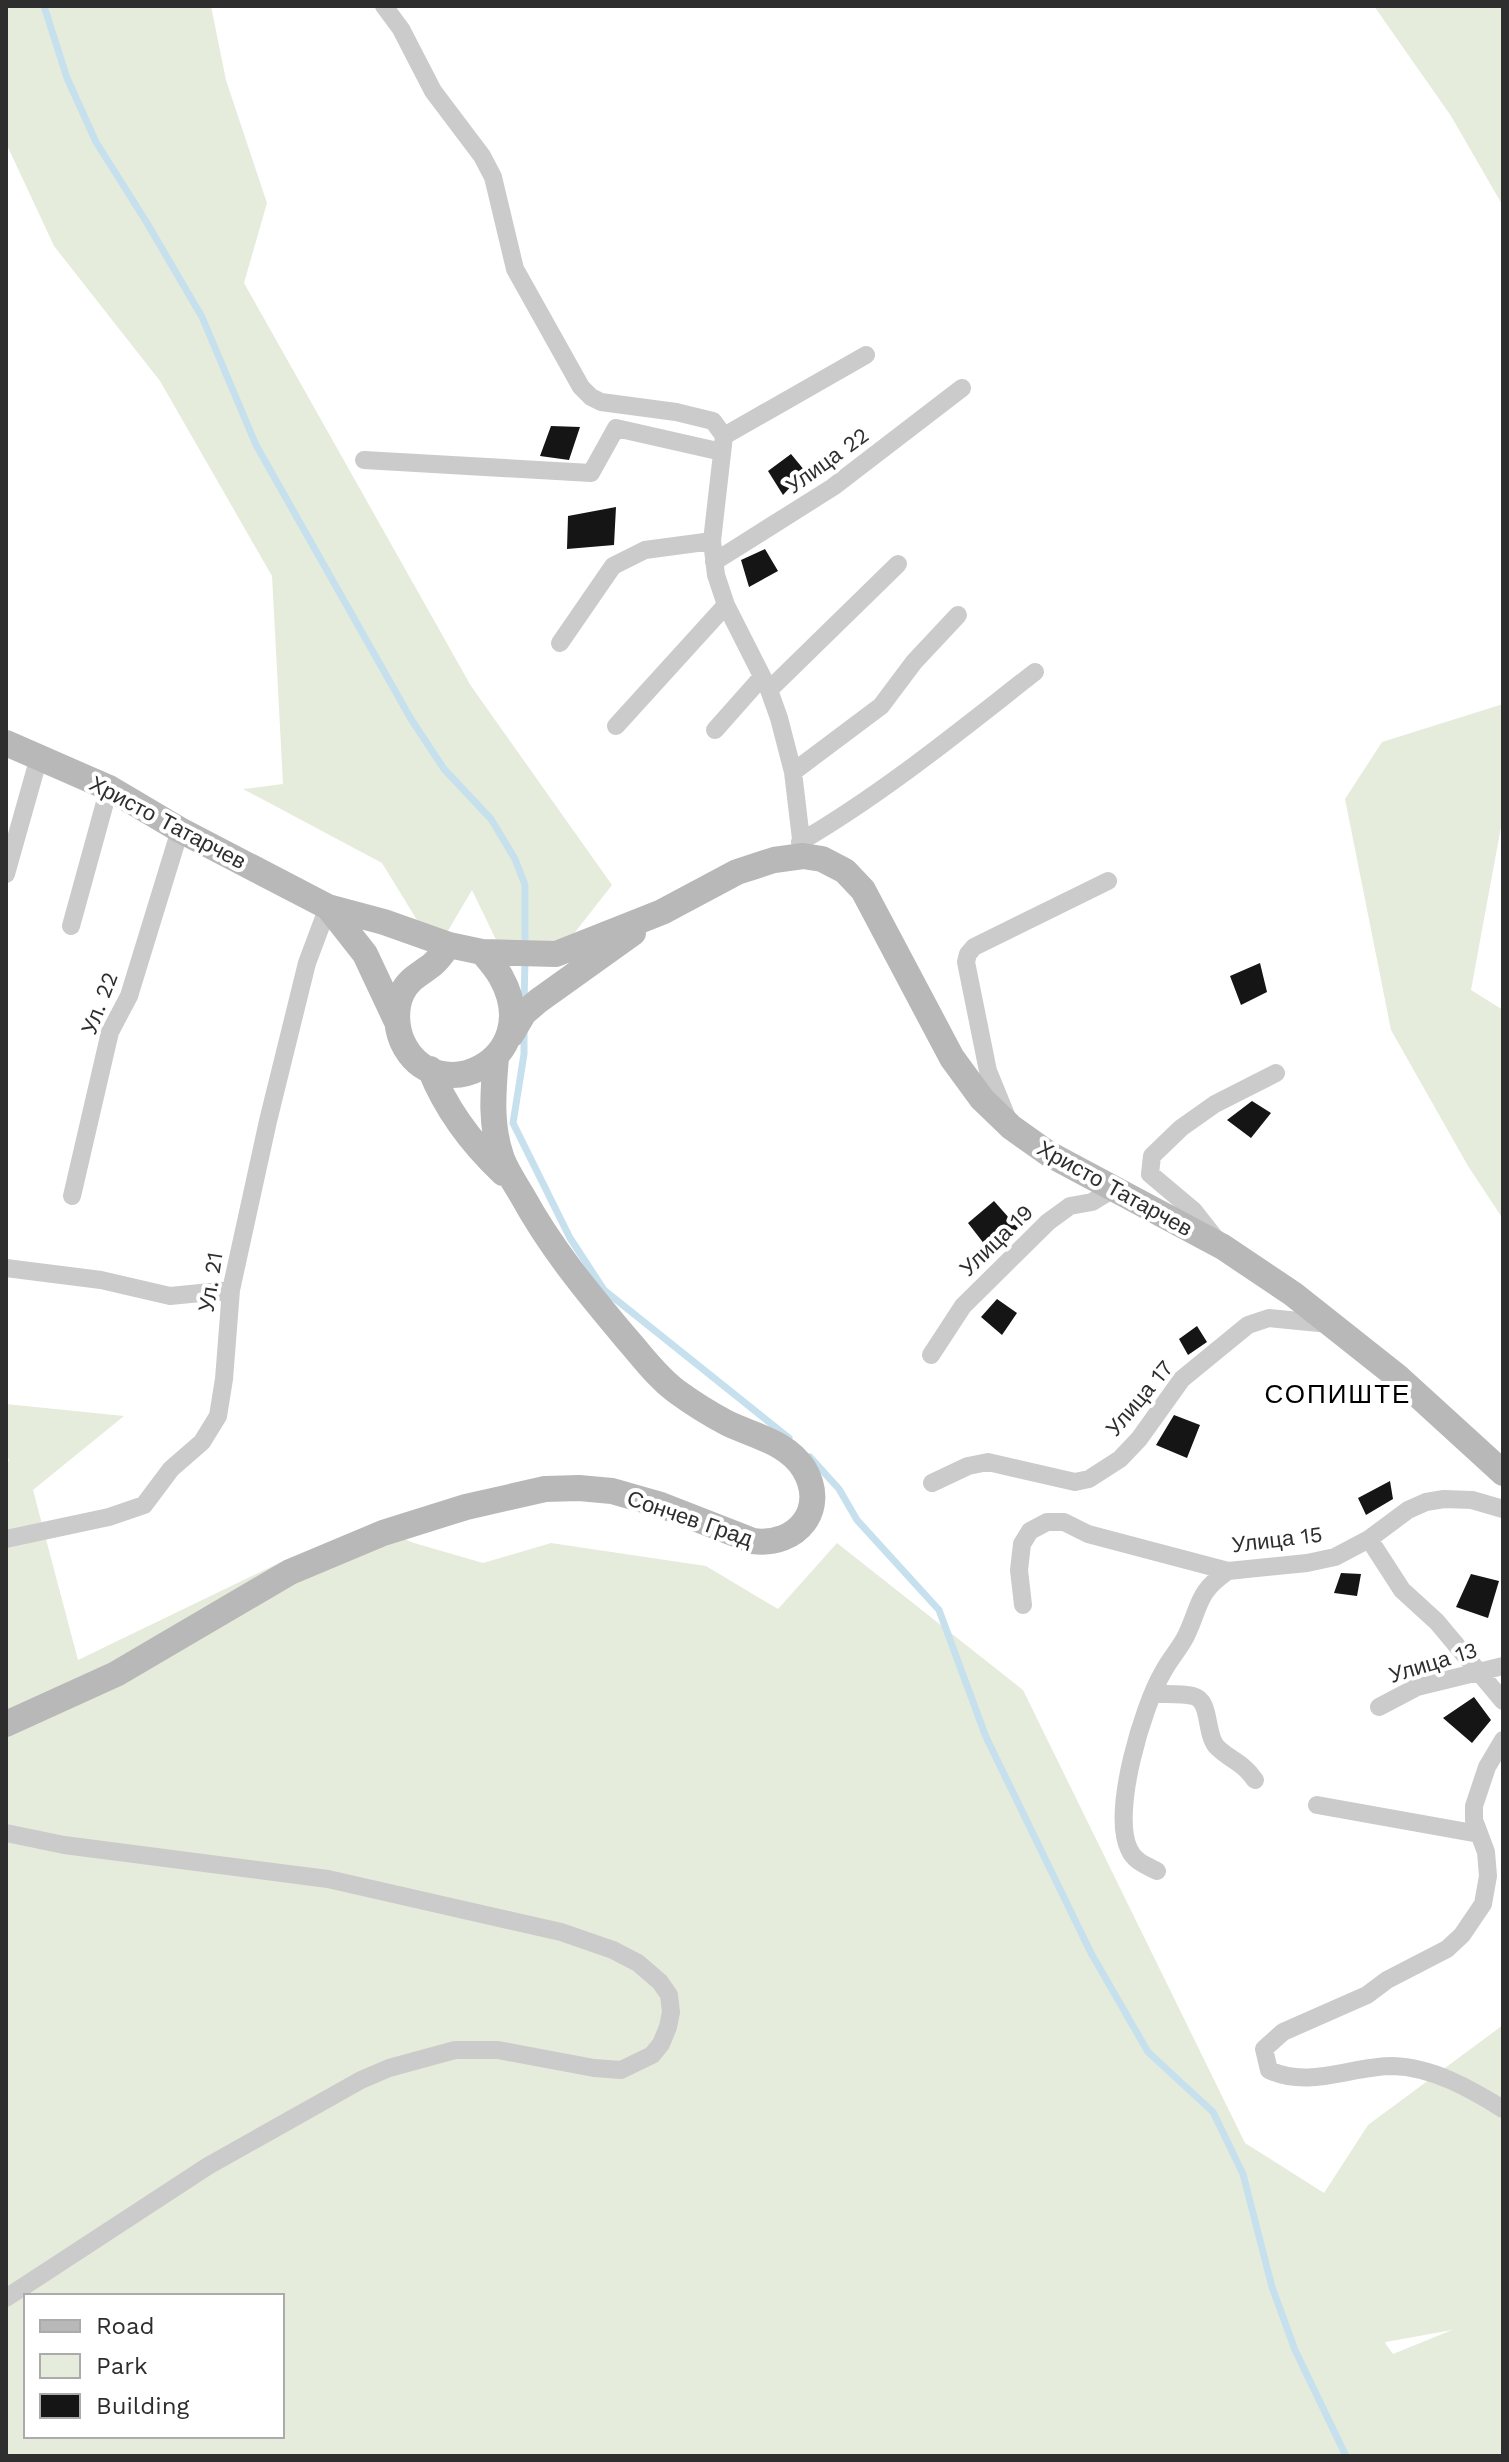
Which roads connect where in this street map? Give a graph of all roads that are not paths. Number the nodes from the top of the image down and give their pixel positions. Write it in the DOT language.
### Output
graph roads {
  1 [pos="384,6"];
  2 [pos="866,355"];
  3 [pos="962,388"];
  4 [pos="723,444"];
  5 [pos="364,460"];
  6 [pos="712,541"];
  7 [pos="714,562"];
  8 [pos="898,564"];
  9 [pos="726,605"];
  10 [pos="958,615"];
  11 [pos="560,643"];
  12 [pos="1035,672"];
  13 [pos="765,684"];
  14 [pos="616,726"];
  15 [pos="715,730"];
  16 [pos="6,743"];
  17 [pos="39,757"];
  18 [pos="793,772"];
  19 [pos="109,788"];
  20 [pos="180,830"];
  21 [pos="802,849"];
  22 [pos="6,874"];
  23 [pos="1108,881"];
  24 [pos="328,907"];
  25 [pos="662,912"];
  26 [pos="71,926"];
  27 [pos="449,945"];
  28 [pos="482,952"];
  29 [pos="397,1022"];
  30 [pos="502,1049"];
  31 [pos="430,1069"];
  32 [pos="1276,1073"];
  33 [pos="1011,1127"];
  34 [pos="516,1185"];
  35 [pos="1115,1188"];
  36 [pos="72,1196"];
  37 [pos="1223,1247"];
  38 [pos="6,1268"];
  39 [pos="231,1290"];
  40 [pos="1332,1324"];
  41 [pos="931,1355"];
  42 [pos="1503,1473"];
  43 [pos="932,1483"];
  44 [pos="1503,1509"];
  45 [pos="6,1539"];
  46 [pos="1369,1539"];
  47 [pos="1228,1571"];
  48 [pos="1023,1605"];
  49 [pos="1503,1666"];
  50 [pos="1480,1672"];
  51 [pos="1154,1694"];
  52 [pos="1503,1701"];
  53 [pos="1379,1707"];
  54 [pos="6,1724"];
  55 [pos="1503,1740"];
  56 [pos="1255,1780"];
  57 [pos="1317,1805"];
  58 [pos="6,1833"];
  59 [pos="1479,1834"];
  60 [pos="1157,1871"];
  61 [pos="1503,2109"];
  62 [pos="6,2298"];
  1 -- 4 [label="street"];
  2 -- 4 [label="street"];
  3 -- 7 [label="street, Улица 22"];
  4 -- 5 [label="street"];
  4 -- 6 [label="street"];
  6 -- 7 [label="street"];
  6 -- 11 [label="street"];
  7 -- 9 [label="street"];
  8 -- 13 [label="street"];
  9 -- 13 [label="street"];
  9 -- 14 [label="street"];
  10 -- 18 [label="street"];
  12 -- 21 [label="street"];
  13 -- 15 [label="street"];
  13 -- 18 [label="street"];
  16 -- 17 [label="main road, Христо Татарчев"];
  17 -- 19 [label="main road, Христо Татарчев"];
  17 -- 22 [label="street"];
  18 -- 21 [label="street"];
  19 -- 20 [label="main road, Христо Татарчев"];
  19 -- 26 [label="street"];
  20 -- 24 [label="main road, Христо Татарчев"];
  20 -- 36 [label="street, Ул. 22"];
  21 -- 25 [label="main road, Христо Татарчев"];
  21 -- 33 [label="main road, Христо Татарчев"];
  23 -- 33 [label="street"];
  24 -- 27 [label="main road, Христо Татарчев"];
  24 -- 29 [label="main road, Христо Татарчев"];
  24 -- 39 [label="street, Ул. 21"];
  25 -- 28 [label="main road, Христо Татарчев"];
  25 -- 30 [label="main road, Христо Татарчев"];
  27 -- 28 [label="main road"];
  27 -- 29 [label="main road"];
  28 -- 30 [label="main road"];
  29 -- 31 [label="main road"];
  30 -- 31 [label="main road"];
  30 -- 34 [label="main road"];
  31 -- 34 [label="main road"];
  32 -- 37 [label="street"];
  33 -- 35 [label="main road, Христо Татарчев"];
  34 -- 54 [label="main road, Сончев Град"];
  35 -- 37 [label="main road, Христо Татарчев"];
  35 -- 41 [label="street, Улица 19"];
  37 -- 40 [label="main road, Христо Татарчев"];
  38 -- 39 [label="street"];
  39 -- 45 [label="street, Ул. 21"];
  40 -- 42 [label="main road, Христо Татарчев"];
  40 -- 43 [label="street, Улица 17"];
  44 -- 46 [label="street, Улица 15"];
  46 -- 47 [label="street, Улица 15"];
  46 -- 50 [label="street"];
  47 -- 48 [label="street, Улица 15"];
  47 -- 51 [label="street"];
  49 -- 50 [label="street, Улица 13"];
  50 -- 52 [label="street"];
  50 -- 53 [label="street, Улица 13"];
  51 -- 56 [label="street"];
  51 -- 60 [label="street"];
  55 -- 59 [label="street"];
  57 -- 59 [label="street"];
  58 -- 62 [label="street"];
  59 -- 61 [label="street"];
}
